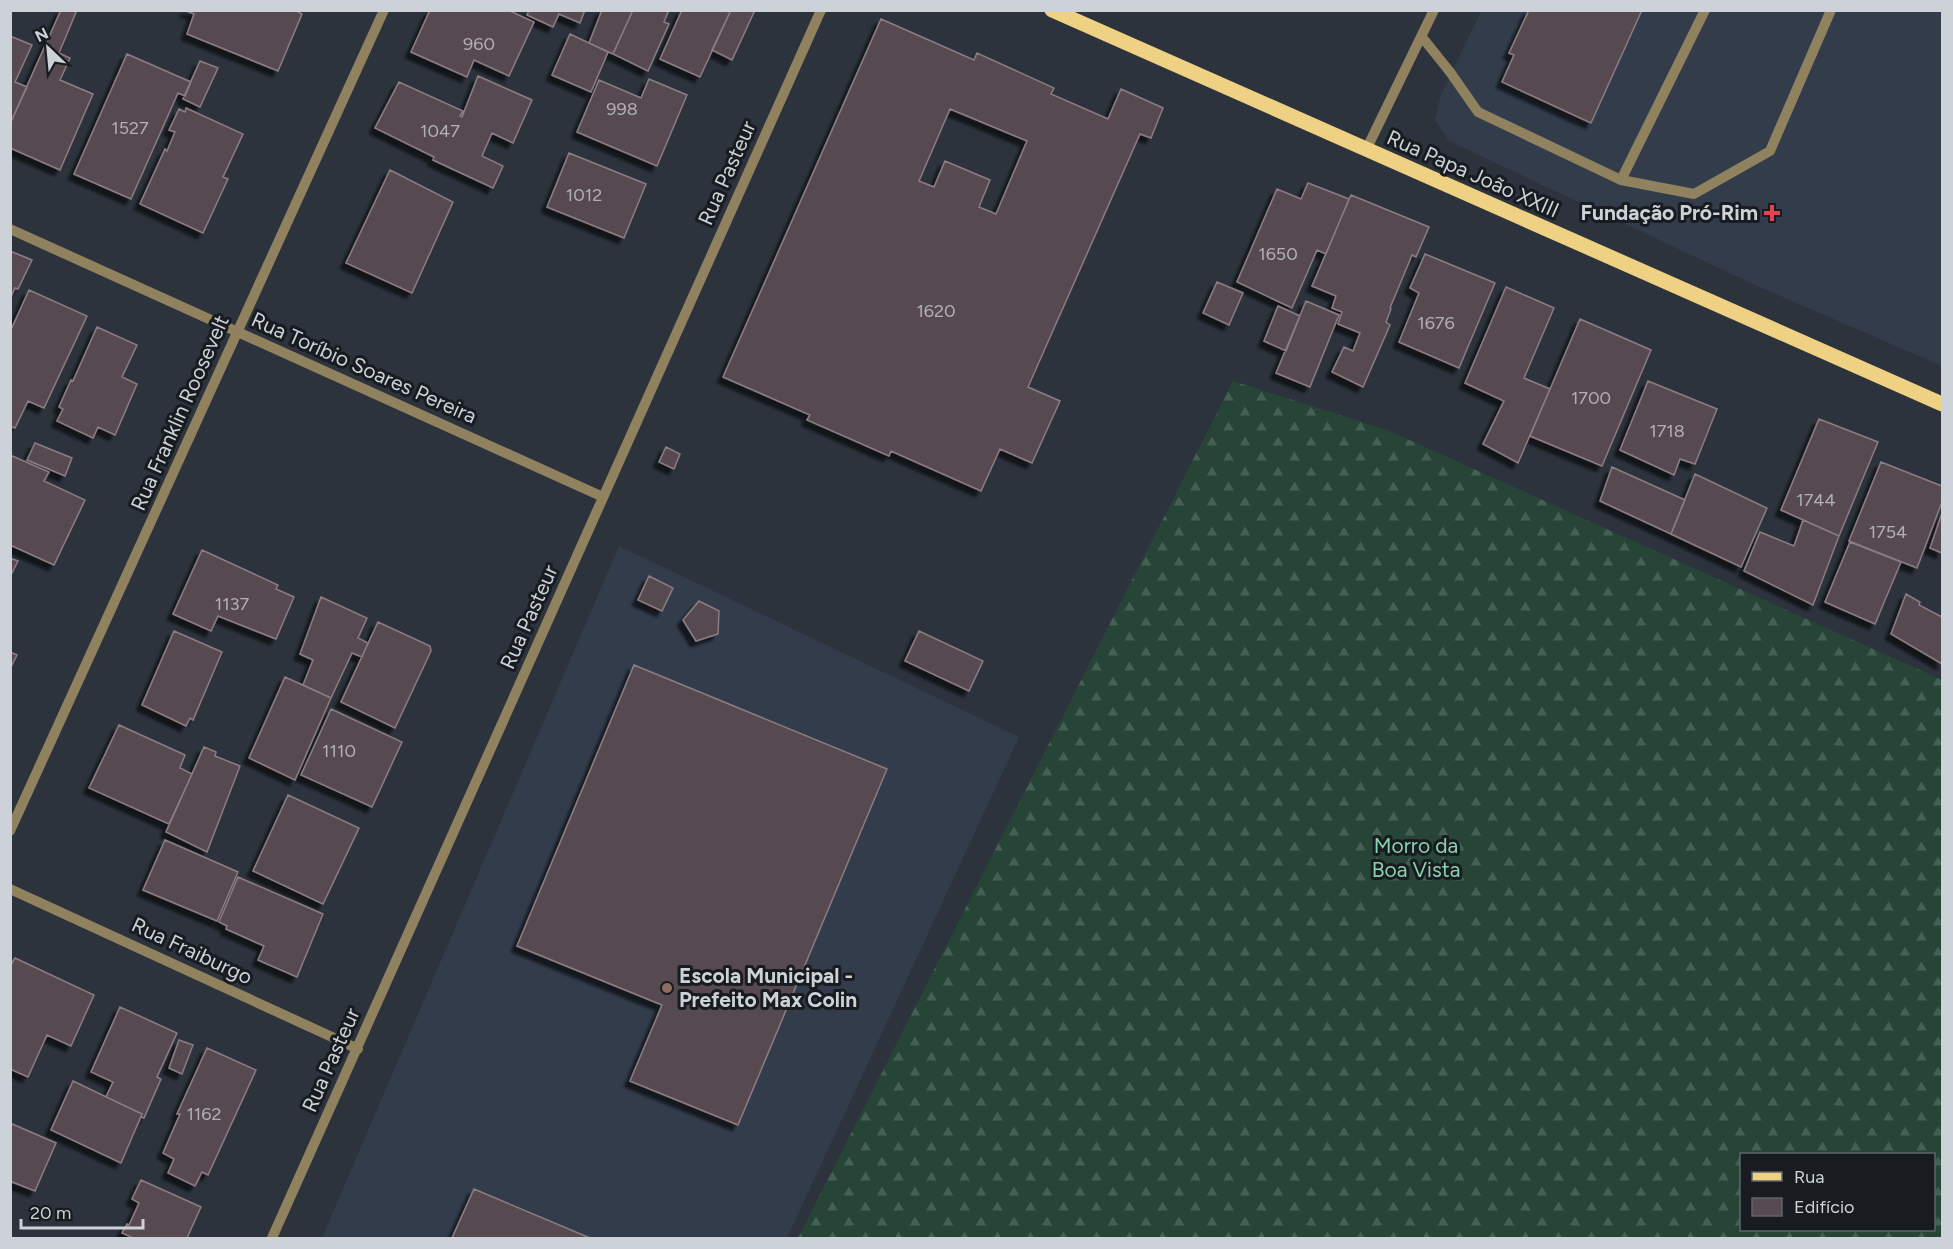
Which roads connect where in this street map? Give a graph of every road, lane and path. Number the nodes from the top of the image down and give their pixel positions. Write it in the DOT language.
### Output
graph roads {
  1 [pos="384,10"];
  2 [pos="821,10"];
  3 [pos="1052,10"];
  4 [pos="1434,10"];
  5 [pos="1705,10"];
  6 [pos="1831,10"];
  7 [pos="1422,37"];
  8 [pos="1366,150"];
  9 [pos="1621,180"];
  10 [pos="10,229"];
  11 [pos="238,332"];
  12 [pos="1942,404"];
  13 [pos="603,497"];
  14 [pos="10,831"];
  15 [pos="10,890"];
  16 [pos="358,1049"];
  17 [pos="272,1239"];
  1 -- 11 [label="street, Rua Franklin Roosevelt"];
  2 -- 13 [label="street, Rua Pasteur"];
  3 -- 8 [label="main road, Rua Papa João XXIII"];
  4 -- 7 [label="street"];
  5 -- 9 [label="street"];
  6 -- 9 [label="street"];
  7 -- 8 [label="street"];
  7 -- 9 [label="street"];
  8 -- 12 [label="main road, Rua Papa João XXIII"];
  10 -- 11 [label="street, Rua Toríbio Soares Pereira"];
  11 -- 13 [label="street, Rua Toríbio Soares Pereira"];
  11 -- 14 [label="street, Rua Franklin Roosevelt"];
  13 -- 16 [label="street, Rua Pasteur"];
  15 -- 16 [label="street, Rua Fraiburgo"];
  16 -- 17 [label="street, Rua Pasteur"];
}
